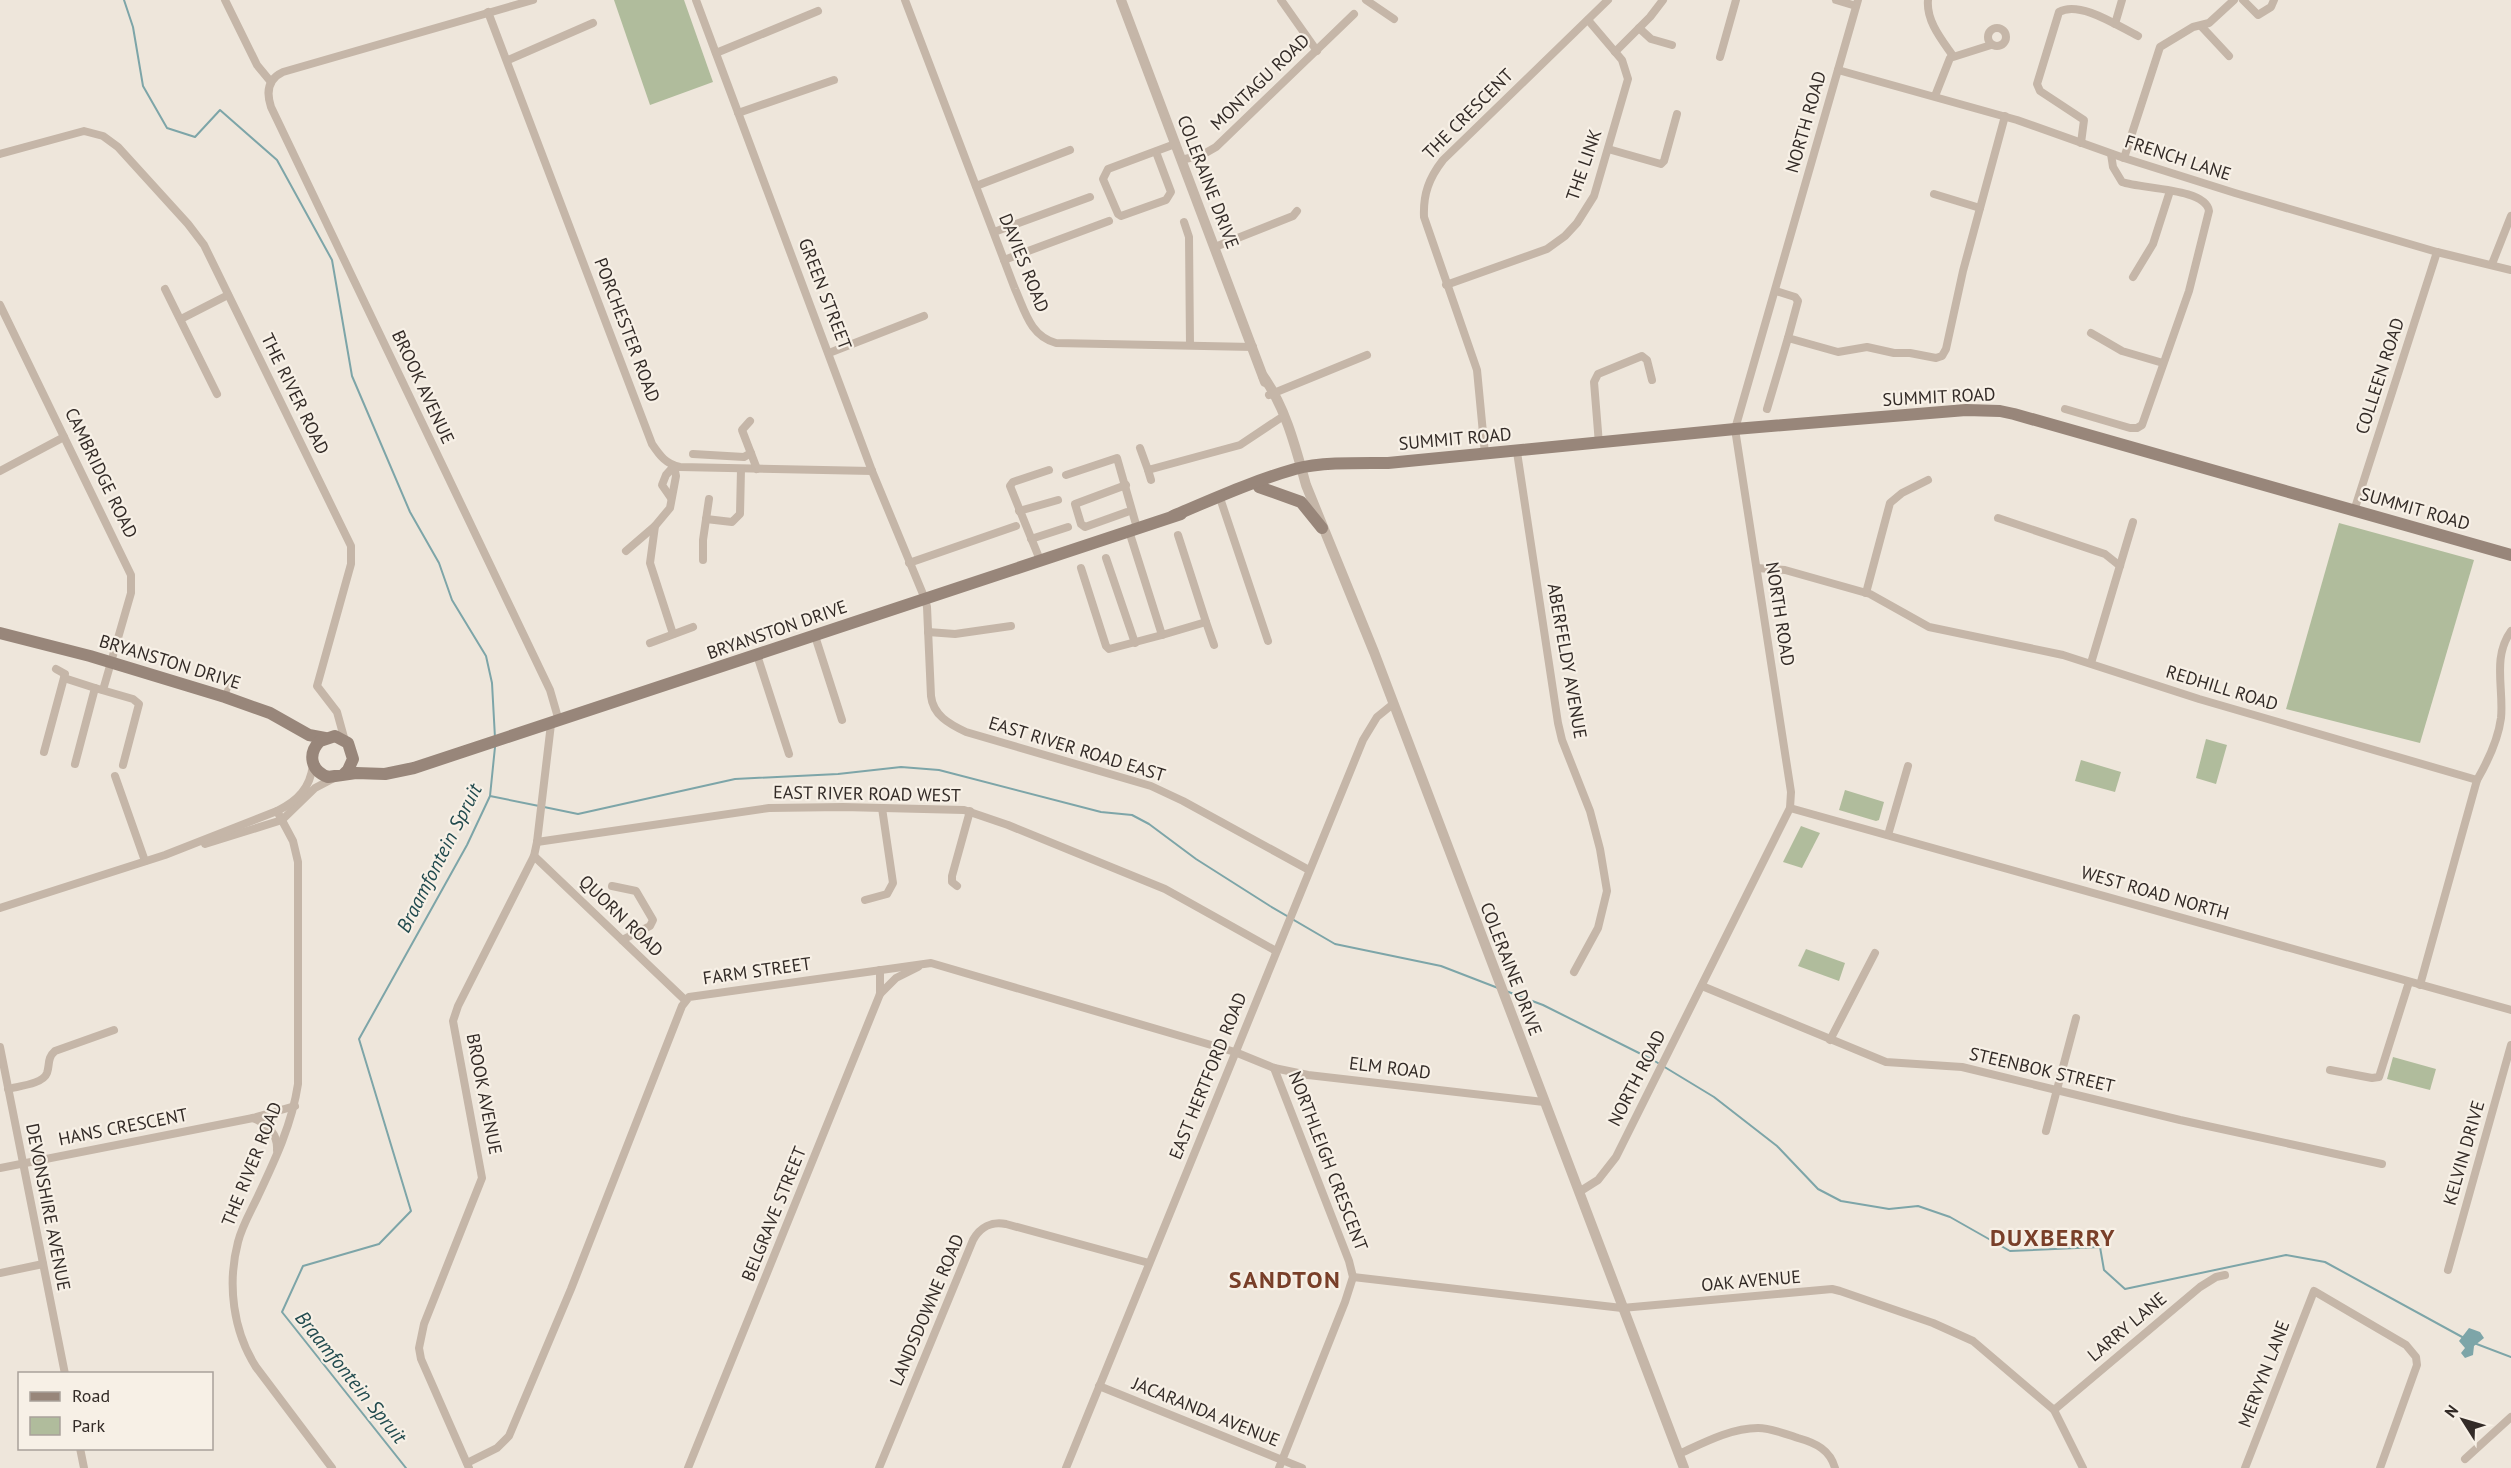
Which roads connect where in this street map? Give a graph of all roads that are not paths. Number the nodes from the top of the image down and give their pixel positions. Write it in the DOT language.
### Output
graph roads {
  1 [pos="225,0"];
  2 [pos="533,0"];
  3 [pos="696,0"];
  4 [pos="905,0"];
  5 [pos="1121,0"];
  6 [pos="1281,0"];
  7 [pos="1366,0"];
  8 [pos="1608,0"];
  9 [pos="1663,0"];
  10 [pos="1736,0"];
  11 [pos="1836,0"];
  12 [pos="1928,0"];
  13 [pos="2122,0"];
  14 [pos="2234,0"];
  15 [pos="2243,0"];
  16 [pos="2274,0"];
  17 [pos="1857,3"];
  18 [pos="818,11"];
  19 [pos="488,12"];
  20 [pos="1354,14"];
  21 [pos="1394,19"];
  22 [pos="1588,20"];
  23 [pos="593,23"];
  24 [pos="2115,24"];
  25 [pos="2201,26"];
  26 [pos="1639,28"];
  27 [pos="2138,36"];
  28 [pos="1672,45"];
  29 [pos="1991,45"];
  30 [pos="1317,51"];
  31 [pos="1615,52"];
  32 [pos="716,53"];
  33 [pos="1953,56"];
  34 [pos="2229,56"];
  35 [pos="1720,57"];
  36 [pos="508,60"];
  37 [pos="1838,70"];
  38 [pos="834,80"];
  39 [pos="271,82"];
  40 [pos="1935,96"];
  41 [pos="738,112"];
  42 [pos="1677,114"];
  43 [pos="2005,116"];
  44 [pos="2081,143"];
  45 [pos="1175,144"];
  46 [pos="1608,149"];
  47 [pos="1070,150"];
  48 [pos="1156,152"];
  49 [pos="0,154"];
  50 [pos="2111,154"];
  51 [pos="2124,158"];
  52 [pos="1181,160"];
  53 [pos="976,186"];
  54 [pos="2170,191"];
  55 [pos="1934,194"];
  56 [pos="1090,197"];
  57 [pos="1980,208"];
  58 [pos="1297,211"];
  59 [pos="2511,216"];
  60 [pos="1109,221"];
  61 [pos="1184,222"];
  62 [pos="994,232"];
  63 [pos="1215,247"];
  64 [pos="2437,252"];
  65 [pos="1004,260"];
  66 [pos="2492,264"];
  67 [pos="2511,270"];
  68 [pos="2133,278"];
  69 [pos="1446,285"];
  70 [pos="165,289"];
  71 [pos="1776,291"];
  72 [pos="228,295"];
  73 [pos="0,305"];
  74 [pos="924,316"];
  75 [pos="181,320"];
  76 [pos="2091,333"];
  77 [pos="1788,338"];
  78 [pos="1190,345"];
  79 [pos="1253,347"];
  80 [pos="829,353"];
  81 [pos="1367,355"];
  82 [pos="2163,363"];
  83 [pos="1652,380"];
  84 [pos="217,394"];
  85 [pos="1272,394"];
  86 [pos="1767,409"];
  87 [pos="2065,409"];
  88 [pos="1278,413"];
  89 [pos="750,421"];
  90 [pos="1735,429"];
  91 [pos="64,437"];
  92 [pos="1599,444"];
  93 [pos="1140,448"];
  94 [pos="1517,452"];
  95 [pos="751,453"];
  96 [pos="693,454"];
  97 [pos="1485,454"];
  98 [pos="674,466"];
  99 [pos="741,469"];
  100 [pos="757,469"];
  101 [pos="1049,470"];
  102 [pos="1148,470"];
  103 [pos="0,471"];
  104 [pos="872,471"];
  105 [pos="1301,473"];
  106 [pos="1066,475"];
  107 [pos="1151,480"];
  108 [pos="1928,480"];
  109 [pos="1126,485"];
  110 [pos="1259,487"];
  111 [pos="709,499"];
  112 [pos="1058,500"];
  113 [pos="1221,501"];
  114 [pos="1019,511"];
  115 [pos="2354,511"];
  116 [pos="1127,512"];
  117 [pos="1173,516"];
  118 [pos="1998,518"];
  119 [pos="706,519"];
  120 [pos="2133,522"];
  121 [pos="656,526"];
  122 [pos="1016,526"];
  123 [pos="1068,527"];
  124 [pos="1322,528"];
  125 [pos="1133,530"];
  126 [pos="1178,535"];
  127 [pos="1031,539"];
  128 [pos="626,551"];
  129 [pos="2511,555"];
  130 [pos="1106,558"];
  131 [pos="703,560"];
  132 [pos="1040,560"];
  133 [pos="909,563"];
  134 [pos="2120,566"];
  135 [pos="1081,568"];
  136 [pos="1757,568"];
  137 [pos="1866,593"];
  138 [pos="925,599"];
  139 [pos="1206,622"];
  140 [pos="1011,626"];
  141 [pos="693,627"];
  142 [pos="2511,631"];
  143 [pos="928,632"];
  144 [pos="0,633"];
  145 [pos="673,634"];
  146 [pos="1162,635"];
  147 [pos="815,636"];
  148 [pos="0,638"];
  149 [pos="1268,641"];
  150 [pos="650,642"];
  151 [pos="1135,643"];
  152 [pos="1214,645"];
  153 [pos="757,656"];
  154 [pos="2091,663"];
  155 [pos="110,667"];
  156 [pos="56,669"];
  157 [pos="232,677"];
  158 [pos="64,678"];
  159 [pos="99,689"];
  160 [pos="225,697"];
  161 [pos="1393,704"];
  162 [pos="337,712"];
  163 [pos="842,720"];
  164 [pos="555,723"];
  165 [pos="327,737"];
  166 [pos="348,744"];
  167 [pos="44,752"];
  168 [pos="789,754"];
  169 [pos="312,761"];
  170 [pos="75,764"];
  171 [pos="123,765"];
  172 [pos="1908,766"];
  173 [pos="390,773"];
  174 [pos="114,776"];
  175 [pos="339,776"];
  176 [pos="2477,780"];
  177 [pos="882,808"];
  178 [pos="1790,808"];
  179 [pos="277,811"];
  180 [pos="970,811"];
  181 [pos="282,820"];
  182 [pos="1888,835"];
  183 [pos="537,842"];
  184 [pos="178,849"];
  185 [pos="534,856"];
  186 [pos="145,861"];
  187 [pos="1309,870"];
  188 [pos="612,886"];
  189 [pos="957,886"];
  190 [pos="865,900"];
  191 [pos="0,909"];
  192 [pos="622,940"];
  193 [pos="1276,951"];
  194 [pos="1875,953"];
  195 [pos="924,964"];
  196 [pos="880,970"];
  197 [pos="1574,972"];
  198 [pos="2409,982"];
  199 [pos="2420,985"];
  200 [pos="1702,986"];
  201 [pos="880,994"];
  202 [pos="685,1000"];
  203 [pos="2511,1010"];
  204 [pos="2076,1018"];
  205 [pos="114,1030"];
  206 [pos="1830,1040"];
  207 [pos="2511,1045"];
  208 [pos="0,1047"];
  209 [pos="1235,1052"];
  210 [pos="1274,1068"];
  211 [pos="2330,1070"];
  212 [pos="8,1089"];
  213 [pos="2058,1091"];
  214 [pos="1544,1102"];
  215 [pos="295,1106"];
  216 [pos="253,1118"];
  217 [pos="2046,1131"];
  218 [pos="276,1156"];
  219 [pos="23,1164"];
  220 [pos="2382,1164"];
  221 [pos="0,1167"];
  222 [pos="1579,1192"];
  223 [pos="1149,1263"];
  224 [pos="43,1264"];
  225 [pos="2448,1270"];
  226 [pos="0,1273"];
  227 [pos="2225,1275"];
  228 [pos="1353,1277"];
  229 [pos="1622,1308"];
  230 [pos="65,1372"];
  231 [pos="1099,1386"];
  232 [pos="2054,1410"];
  233 [pos="2511,1417"];
  234 [pos="80,1450"];
  235 [pos="1679,1454"];
  236 [pos="2465,1459"];
  237 [pos="1280,1464"];
  238 [pos="468,1466"];
  239 [pos="84,1468"];
  240 [pos="332,1468"];
  241 [pos="688,1468"];
  242 [pos="879,1468"];
  243 [pos="1066,1468"];
  244 [pos="1302,1468"];
  245 [pos="1684,1468"];
  246 [pos="1835,1468"];
  247 [pos="2083,1468"];
  248 [pos="2245,1468"];
  249 [pos="2380,1468"];
  1 -- 39 [label="street"];
  2 -- 19 [label="street"];
  3 -- 32 [label="street, GREEN STREET"];
  4 -- 53 [label="street, DAVIES ROAD"];
  5 -- 45 [label="street, COLERAINE DRIVE"];
  6 -- 30 [label="street"];
  7 -- 21 [label="street"];
  8 -- 22 [label="street, THE CRESCENT"];
  9 -- 26 [label="street"];
  10 -- 35 [label="street"];
  11 -- 17 [label="street"];
  12 -- 33 [label="street"];
  13 -- 24 [label="street"];
  14 -- 25 [label="street"];
  15 -- 16 [label="street"];
  17 -- 37 [label="street, NORTH ROAD"];
  18 -- 32 [label="street"];
  19 -- 36 [label="street, PORCHESTER ROAD"];
  19 -- 39 [label="street"];
  20 -- 30 [label="street, MONTAGU ROAD"];
  22 -- 31 [label="street, THE LINK"];
  22 -- 69 [label="street, THE CRESCENT"];
  23 -- 36 [label="street"];
  24 -- 27 [label="street"];
  24 -- 44 [label="street"];
  25 -- 34 [label="street"];
  25 -- 51 [label="street"];
  26 -- 28 [label="street"];
  26 -- 31 [label="street"];
  29 -- 33 [label="street"];
  30 -- 52 [label="street, MONTAGU ROAD"];
  31 -- 46 [label="street, THE LINK"];
  32 -- 41 [label="street, GREEN STREET"];
  33 -- 40 [label="street"];
  36 -- 98 [label="street, PORCHESTER ROAD"];
  37 -- 40 [label="street, FRENCH LANE"];
  37 -- 71 [label="street, NORTH ROAD"];
  38 -- 41 [label="street"];
  39 -- 164 [label="street, BROOK AVENUE"];
  40 -- 43 [label="street, FRENCH LANE"];
  41 -- 80 [label="street, GREEN STREET"];
  42 -- 46 [label="street"];
  43 -- 44 [label="street, FRENCH LANE"];
  43 -- 57 [label="street"];
  44 -- 50 [label="street, FRENCH LANE"];
  45 -- 48 [label="street"];
  45 -- 52 [label="street, COLERAINE DRIVE"];
  46 -- 69 [label="street, THE LINK"];
  47 -- 53 [label="street"];
  48 -- 48 [label="street"];
  49 -- 72 [label="street, THE RIVER ROAD"];
  50 -- 51 [label="street, FRENCH LANE"];
  50 -- 54 [label="street"];
  51 -- 64 [label="street, FRENCH LANE"];
  52 -- 63 [label="street, COLERAINE DRIVE"];
  53 -- 62 [label="street, DAVIES ROAD"];
  54 -- 68 [label="street"];
  54 -- 82 [label="street"];
  55 -- 57 [label="street"];
  56 -- 62 [label="street"];
  57 -- 77 [label="street"];
  58 -- 63 [label="street"];
  59 -- 66 [label="street"];
  60 -- 65 [label="street"];
  61 -- 78 [label="street"];
  62 -- 65 [label="street, DAVIES ROAD"];
  63 -- 79 [label="street, COLERAINE DRIVE"];
  64 -- 66 [label="street, FRENCH LANE"];
  64 -- 115 [label="street, COLLEEN ROAD"];
  65 -- 78 [label="street, DAVIES ROAD"];
  66 -- 67 [label="street, FRENCH LANE"];
  69 -- 97 [label="street, THE CRESCENT"];
  70 -- 75 [label="street"];
  71 -- 77 [label="street"];
  71 -- 90 [label="street, NORTH ROAD"];
  72 -- 75 [label="street"];
  72 -- 162 [label="street, THE RIVER ROAD"];
  73 -- 91 [label="street, CAMBRIDGE ROAD"];
  74 -- 80 [label="street"];
  75 -- 84 [label="street"];
  76 -- 82 [label="street"];
  77 -- 86 [label="street"];
  78 -- 79 [label="street, DAVIES ROAD"];
  79 -- 85 [label="street, COLERAINE DRIVE"];
  80 -- 104 [label="street, GREEN STREET"];
  81 -- 85 [label="street"];
  82 -- 87 [label="street"];
  83 -- 92 [label="street"];
  85 -- 88 [label="street, COLERAINE DRIVE"];
  88 -- 102 [label="street"];
  88 -- 105 [label="street, COLERAINE DRIVE"];
  89 -- 95 [label="street"];
  90 -- 92 [label="main road, SUMMIT ROAD"];
  90 -- 115 [label="main road, SUMMIT ROAD"];
  90 -- 136 [label="street, NORTH ROAD"];
  91 -- 103 [label="street"];
  91 -- 155 [label="street, CAMBRIDGE ROAD"];
  92 -- 94 [label="main road, SUMMIT ROAD"];
  93 -- 102 [label="street"];
  94 -- 97 [label="main road, SUMMIT ROAD"];
  94 -- 197 [label="street, ABERFELDY AVENUE"];
  95 -- 96 [label="street"];
  95 -- 100 [label="street"];
  97 -- 105 [label="main road, SUMMIT ROAD"];
  98 -- 99 [label="street"];
  98 -- 121 [label="street"];
  99 -- 100 [label="street"];
  99 -- 119 [label="street"];
  100 -- 104 [label="street"];
  101 -- 114 [label="street"];
  102 -- 107 [label="street"];
  104 -- 133 [label="street, GREEN STREET"];
  105 -- 110 [label="main road, BRYANSTON DRIVE"];
  105 -- 117 [label="main road, BRYANSTON DRIVE"];
  105 -- 124 [label="street, COLERAINE DRIVE"];
  106 -- 109 [label="street"];
  108 -- 137 [label="street"];
  109 -- 116 [label="street"];
  109 -- 125 [label="street"];
  110 -- 113 [label="main road, BRYANSTON DRIVE"];
  110 -- 124 [label="main road"];
  111 -- 119 [label="street"];
  112 -- 114 [label="street"];
  113 -- 117 [label="main road, BRYANSTON DRIVE"];
  113 -- 149 [label="street"];
  114 -- 127 [label="street"];
  115 -- 129 [label="main road, SUMMIT ROAD"];
  117 -- 125 [label="main road, BRYANSTON DRIVE"];
  118 -- 134 [label="street"];
  119 -- 131 [label="street"];
  120 -- 134 [label="street"];
  121 -- 128 [label="street"];
  121 -- 145 [label="street"];
  122 -- 133 [label="street"];
  123 -- 127 [label="street"];
  124 -- 161 [label="street, COLERAINE DRIVE"];
  125 -- 132 [label="main road, BRYANSTON DRIVE"];
  125 -- 146 [label="street"];
  126 -- 139 [label="street"];
  127 -- 132 [label="street"];
  130 -- 151 [label="street"];
  132 -- 138 [label="main road, BRYANSTON DRIVE"];
  133 -- 138 [label="street, GREEN STREET"];
  134 -- 154 [label="street"];
  135 -- 151 [label="street"];
  136 -- 137 [label="street, REDHILL ROAD"];
  136 -- 178 [label="street, NORTH ROAD"];
  137 -- 154 [label="street, REDHILL ROAD"];
  138 -- 143 [label="street, EAST RIVER ROAD EAST"];
  138 -- 147 [label="main road, BRYANSTON DRIVE"];
  139 -- 146 [label="street"];
  139 -- 152 [label="street"];
  140 -- 143 [label="street"];
  141 -- 145 [label="street"];
  142 -- 176 [label="street"];
  143 -- 187 [label="street, EAST RIVER ROAD EAST"];
  144 -- 155 [label="main road, BRYANSTON DRIVE"];
  145 -- 150 [label="street"];
  146 -- 151 [label="street"];
  147 -- 153 [label="main road, BRYANSTON DRIVE"];
  147 -- 163 [label="street"];
  148 -- 155 [label="main road, BRYANSTON DRIVE"];
  153 -- 164 [label="main road, BRYANSTON DRIVE"];
  153 -- 168 [label="street"];
  154 -- 176 [label="street, REDHILL ROAD"];
  155 -- 159 [label="street, CAMBRIDGE ROAD"];
  155 -- 160 [label="main road, BRYANSTON DRIVE"];
  155 -- 169 [label="main road, BRYANSTON DRIVE"];
  156 -- 158 [label="street"];
  157 -- 160 [label="street"];
  158 -- 159 [label="street"];
  158 -- 167 [label="street"];
  159 -- 170 [label="street, CAMBRIDGE ROAD"];
  159 -- 171 [label="street"];
  160 -- 165 [label="main road, BRYANSTON DRIVE"];
  161 -- 187 [label="street, EAST HERTFORD ROAD"];
  161 -- 214 [label="street, COLERAINE DRIVE"];
  162 -- 165 [label="street"];
  162 -- 166 [label="street, THE RIVER ROAD"];
  164 -- 173 [label="main road, BRYANSTON DRIVE"];
  164 -- 183 [label="street, BROOK AVENUE"];
  165 -- 166 [label="main road"];
  165 -- 169 [label="main road"];
  166 -- 173 [label="main road"];
  166 -- 175 [label="main road"];
  169 -- 175 [label="main road"];
  169 -- 179 [label="street"];
  172 -- 182 [label="street"];
  173 -- 175 [label="main road, BRYANSTON DRIVE"];
  174 -- 186 [label="street"];
  175 -- 181 [label="street"];
  176 -- 199 [label="street"];
  177 -- 180 [label="street, EAST RIVER ROAD WEST"];
  177 -- 183 [label="street, EAST RIVER ROAD WEST"];
  177 -- 190 [label="street"];
  178 -- 182 [label="street, WEST ROAD NORTH"];
  178 -- 200 [label="street, NORTH ROAD"];
  179 -- 181 [label="street, THE RIVER ROAD"];
  179 -- 184 [label="street"];
  180 -- 189 [label="street"];
  180 -- 193 [label="street, EAST RIVER ROAD WEST"];
  181 -- 184 [label="street"];
  181 -- 215 [label="street, THE RIVER ROAD"];
  182 -- 198 [label="street, WEST ROAD NORTH"];
  183 -- 185 [label="street, BROOK AVENUE"];
  184 -- 186 [label="street"];
  185 -- 192 [label="street, QUORN ROAD"];
  185 -- 238 [label="street, BROOK AVENUE"];
  186 -- 191 [label="street"];
  187 -- 193 [label="street, EAST HERTFORD ROAD"];
  188 -- 192 [label="street"];
  192 -- 202 [label="street, QUORN ROAD"];
  193 -- 209 [label="street, EAST HERTFORD ROAD"];
  194 -- 206 [label="street"];
  195 -- 196 [label="street, FARM STREET"];
  195 -- 201 [label="street"];
  195 -- 209 [label="street, FARM STREET"];
  196 -- 201 [label="street, BELGRAVE STREET"];
  196 -- 202 [label="street, FARM STREET"];
  198 -- 199 [label="street, WEST ROAD NORTH"];
  198 -- 211 [label="street"];
  199 -- 203 [label="street, WEST ROAD NORTH"];
  200 -- 206 [label="street, STEENBOK STREET"];
  200 -- 222 [label="street, NORTH ROAD"];
  201 -- 241 [label="street, BELGRAVE STREET"];
  202 -- 238 [label="street, FARM STREET"];
  204 -- 213 [label="street"];
  205 -- 212 [label="street"];
  206 -- 213 [label="street, STEENBOK STREET"];
  207 -- 225 [label="street, KELVIN DRIVE"];
  208 -- 212 [label="street, DEVONSHIRE AVENUE"];
  209 -- 210 [label="street, ELM ROAD"];
  209 -- 223 [label="street, EAST HERTFORD ROAD"];
  210 -- 214 [label="street, ELM ROAD"];
  210 -- 228 [label="street, NORTHLEIGH CRESCENT"];
  212 -- 219 [label="street, DEVONSHIRE AVENUE"];
  213 -- 217 [label="street"];
  213 -- 220 [label="street, STEENBOK STREET"];
  214 -- 222 [label="street, COLERAINE DRIVE"];
  215 -- 216 [label="street, HANS CRESCENT"];
  215 -- 218 [label="street, THE RIVER ROAD"];
  216 -- 218 [label="street"];
  216 -- 219 [label="street, HANS CRESCENT"];
  218 -- 240 [label="street, THE RIVER ROAD"];
  219 -- 221 [label="street, HANS CRESCENT"];
  219 -- 224 [label="street, DEVONSHIRE AVENUE"];
  222 -- 229 [label="street, COLERAINE DRIVE"];
  223 -- 231 [label="street, EAST HERTFORD ROAD"];
  223 -- 242 [label="street, LANDSDOWNE ROAD"];
  224 -- 226 [label="street"];
  224 -- 230 [label="street, DEVONSHIRE AVENUE"];
  227 -- 232 [label="street, LARRY LANE"];
  228 -- 229 [label="street, OAK AVENUE"];
  228 -- 237 [label="street, NORTHLEIGH CRESCENT"];
  229 -- 232 [label="street, OAK AVENUE"];
  229 -- 235 [label="street, COLERAINE DRIVE"];
  231 -- 237 [label="street, JACARANDA AVENUE"];
  231 -- 243 [label="street, EAST HERTFORD ROAD"];
  232 -- 247 [label="street, OAK AVENUE"];
  233 -- 236 [label="street"];
  234 -- 239 [label="street"];
  235 -- 245 [label="street, COLERAINE DRIVE"];
  235 -- 246 [label="street"];
  237 -- 244 [label="street, JACARANDA AVENUE"];
  248 -- 249 [label="street, MERVYN LANE"];
}
